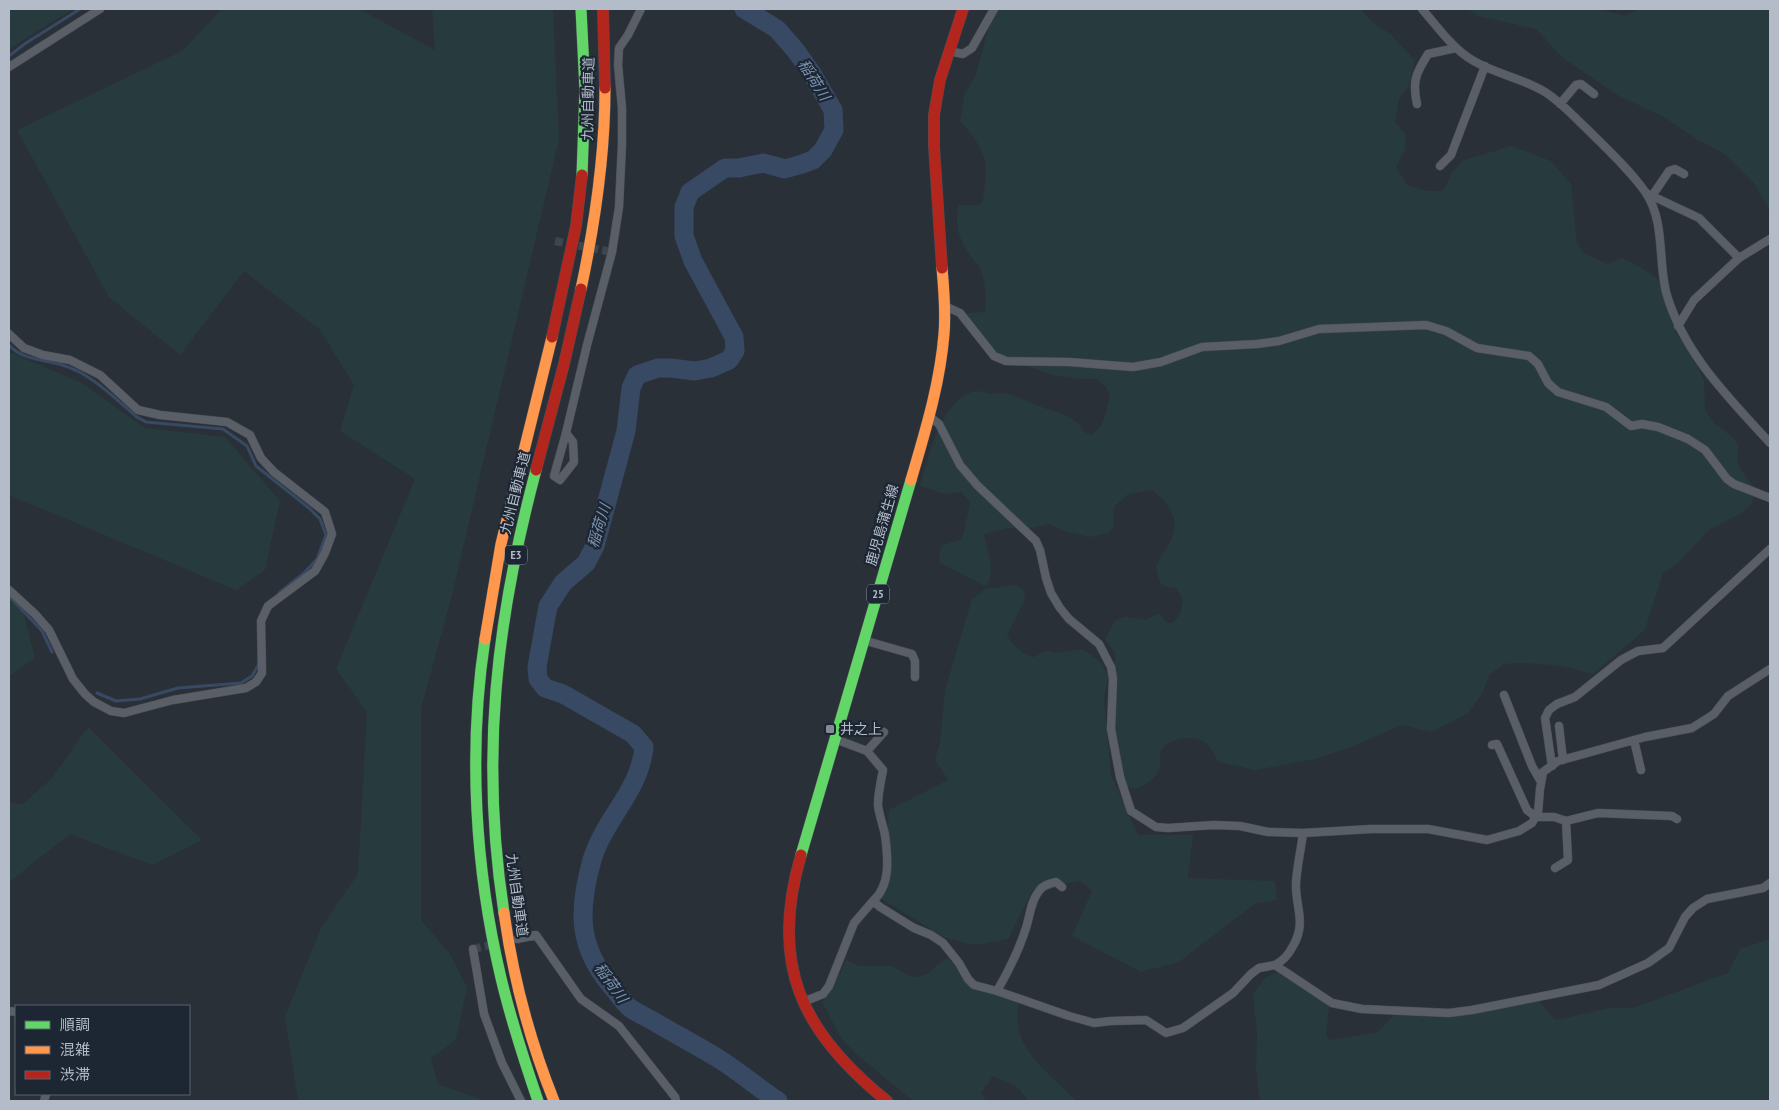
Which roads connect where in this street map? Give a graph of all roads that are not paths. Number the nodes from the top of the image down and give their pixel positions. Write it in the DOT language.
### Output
graph roads {
  1 [pos="100,9"];
  2 [pos="581,9"];
  3 [pos="603,9"];
  4 [pos="641,9"];
  5 [pos="963,9"];
  6 [pos="994,9"];
  7 [pos="1422,9"];
  8 [pos="1456,48"];
  9 [pos="949,51"];
  10 [pos="1485,66"];
  11 [pos="9,67"];
  12 [pos="1594,94"];
  13 [pos="1417,104"];
  14 [pos="1560,104"];
  15 [pos="1440,166"];
  16 [pos="1684,174"];
  17 [pos="1649,194"];
  18 [pos="1770,239"];
  19 [pos="1740,258"];
  20 [pos="945,306"];
  21 [pos="1678,326"];
  22 [pos="9,334"];
  23 [pos="929,416"];
  24 [pos="566,433"];
  25 [pos="1770,442"];
  26 [pos="1770,498"];
  27 [pos="1770,549"];
  28 [pos="9,590"];
  29 [pos="863,640"];
  30 [pos="1770,669"];
  31 [pos="915,677"];
  32 [pos="1504,695"];
  33 [pos="1559,726"];
  34 [pos="884,732"];
  35 [pos="835,739"];
  36 [pos="1634,740"];
  37 [pos="1492,745"];
  38 [pos="867,751"];
  39 [pos="1563,760"];
  40 [pos="1552,766"];
  41 [pos="1641,770"];
  42 [pos="1541,782"];
  43 [pos="1536,816"];
  44 [pos="1677,819"];
  45 [pos="1566,821"];
  46 [pos="1303,833"];
  47 [pos="1554,868"];
  48 [pos="1770,883"];
  49 [pos="1062,887"];
  50 [pos="873,901"];
  51 [pos="517,940"];
  52 [pos="472,949"];
  53 [pos="1275,965"];
  54 [pos="997,991"];
  55 [pos="802,1002"];
  56 [pos="521,1101"];
  57 [pos="538,1101"];
  58 [pos="554,1101"];
  59 [pos="676,1101"];
  60 [pos="887,1101"];
  1 -- 11 [label="street"];
  2 -- 57 [label="main road, 九州自動車道 / E3"];
  3 -- 58 [label="main road, 九州自動車道 / E3"];
  4 -- 24 [label="street"];
  5 -- 9 [label="main road, 鹿児島蒲生線 / 25"];
  6 -- 9 [label="street"];
  7 -- 8 [label="street"];
  8 -- 10 [label="street"];
  8 -- 13 [label="street"];
  9 -- 20 [label="main road, 鹿児島蒲生線 / 25"];
  10 -- 14 [label="street"];
  10 -- 15 [label="street"];
  12 -- 14 [label="street"];
  14 -- 17 [label="street"];
  16 -- 17 [label="street"];
  17 -- 19 [label="street"];
  17 -- 21 [label="street"];
  18 -- 19 [label="street"];
  19 -- 21 [label="street"];
  20 -- 23 [label="main road, 鹿児島蒲生線 / 25"];
  20 -- 26 [label="street"];
  21 -- 25 [label="street"];
  22 -- 28 [label="street"];
  23 -- 29 [label="main road, 鹿児島蒲生線 / 25"];
  23 -- 46 [label="street"];
  24 -- 24 [label="street"];
  27 -- 40 [label="street"];
  29 -- 31 [label="street"];
  29 -- 35 [label="main road, 鹿児島蒲生線 / 25"];
  30 -- 36 [label="street"];
  32 -- 42 [label="street"];
  33 -- 39 [label="street"];
  34 -- 38 [label="street"];
  35 -- 38 [label="street"];
  35 -- 55 [label="main road, 鹿児島蒲生線 / 25"];
  36 -- 39 [label="street"];
  36 -- 41 [label="street"];
  37 -- 43 [label="street"];
  38 -- 50 [label="street"];
  39 -- 40 [label="street"];
  40 -- 42 [label="street"];
  42 -- 43 [label="street"];
  43 -- 45 [label="street"];
  43 -- 46 [label="street"];
  44 -- 45 [label="street"];
  45 -- 47 [label="street"];
  46 -- 53 [label="street"];
  48 -- 53 [label="street"];
  49 -- 54 [label="street"];
  50 -- 54 [label="street"];
  50 -- 55 [label="street"];
  51 -- 59 [label="street"];
  52 -- 56 [label="street"];
  53 -- 54 [label="street"];
  55 -- 60 [label="main road, 鹿児島蒲生線 / 25"];
}
